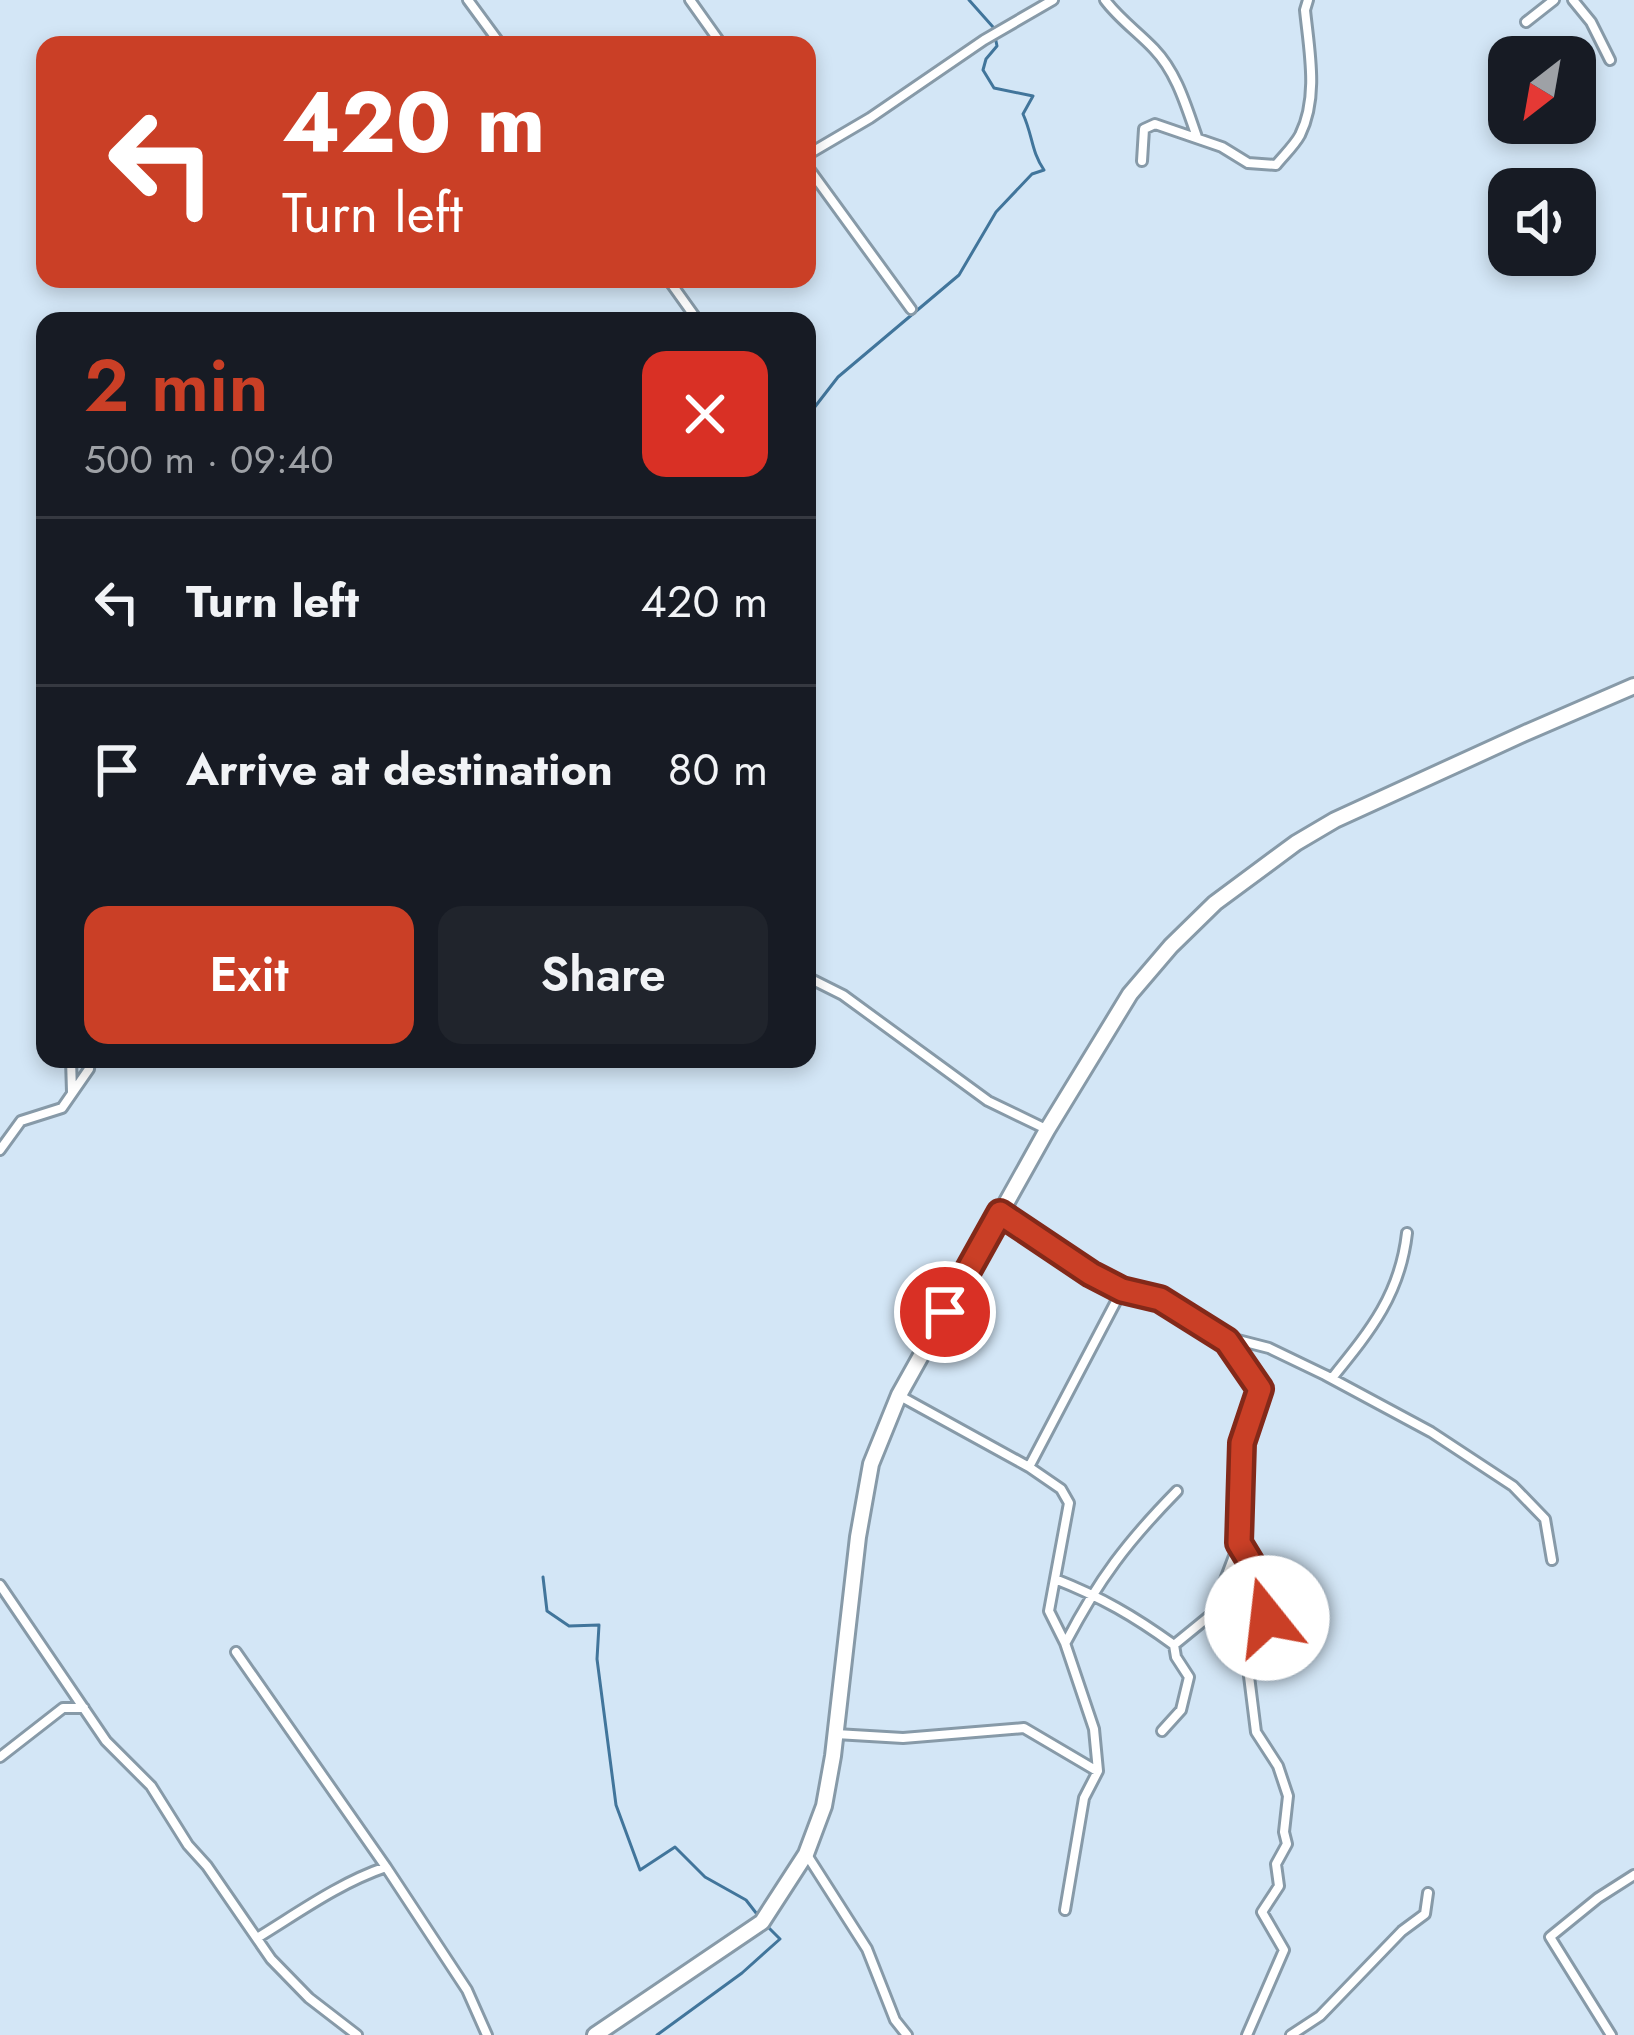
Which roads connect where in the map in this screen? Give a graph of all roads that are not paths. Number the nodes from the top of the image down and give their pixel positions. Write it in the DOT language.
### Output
graph roads {
  1 [pos="468,0"];
  2 [pos="690,0"];
  3 [pos="1053,0"];
  4 [pos="1105,0"];
  5 [pos="1308,0"];
  6 [pos="1554,0"];
  7 [pos="1573,0"];
  8 [pos="1526,22"];
  9 [pos="494,36"];
  10 [pos="716,36"];
  11 [pos="1610,59"];
  12 [pos="1197,138"];
  13 [pos="816,150"];
  14 [pos="1142,161"];
  15 [pos="816,178"];
  16 [pos="910,309"];
  17 [pos="1634,686"];
  18 [pos="816,982"];
  19 [pos="71,1068"];
  20 [pos="89,1068"];
  21 [pos="72,1094"];
  22 [pos="1047,1130"];
  23 [pos="0,1150"];
  24 [pos="1000,1213"];
  25 [pos="1407,1233"];
  26 [pos="1122,1290"];
  27 [pos="1225,1336"];
  28 [pos="1332,1378"];
  29 [pos="899,1395"];
  30 [pos="1029,1467"];
  31 [pos="1177,1492"];
  32 [pos="1239,1543"];
  33 [pos="1552,1560"];
  34 [pos="1055,1579"];
  35 [pos="0,1585"];
  36 [pos="1092,1592"];
  37 [pos="1065,1643"];
  38 [pos="1174,1645"];
  39 [pos="236,1652"];
  40 [pos="86,1709"];
  41 [pos="1162,1731"];
  42 [pos="835,1734"];
  43 [pos="0,1756"];
  44 [pos="1098,1771"];
  45 [pos="806,1854"];
  46 [pos="386,1867"];
  47 [pos="1634,1875"];
  48 [pos="1428,1893"];
  49 [pos="1065,1910"];
  50 [pos="256,1938"];
  51 [pos="357,2035"];
  52 [pos="487,2035"];
  53 [pos="595,2035"];
  54 [pos="907,2035"];
  55 [pos="1246,2035"];
  56 [pos="1291,2035"];
  57 [pos="1611,2035"];
  1 -- 9 [label="street"];
  2 -- 10 [label="street"];
  3 -- 13 [label="street"];
  4 -- 12 [label="street"];
  5 -- 12 [label="street"];
  6 -- 8 [label="street"];
  7 -- 11 [label="street"];
  12 -- 14 [label="street"];
  15 -- 16 [label="street"];
  17 -- 22 [label="highway"];
  18 -- 22 [label="street"];
  19 -- 21 [label="street"];
  20 -- 21 [label="street"];
  21 -- 23 [label="street"];
  22 -- 24 [label="highway"];
  24 -- 26 [label="street"];
  24 -- 29 [label="highway"];
  25 -- 28 [label="street"];
  26 -- 30 [label="street"];
  26 -- 32 [label="street"];
  27 -- 28 [label="street"];
  28 -- 33 [label="street"];
  29 -- 30 [label="street"];
  29 -- 42 [label="highway"];
  30 -- 34 [label="street"];
  31 -- 36 [label="street"];
  32 -- 38 [label="street"];
  32 -- 55 [label="street"];
  34 -- 36 [label="street"];
  34 -- 37 [label="street"];
  35 -- 40 [label="street"];
  36 -- 37 [label="street"];
  36 -- 38 [label="street"];
  37 -- 44 [label="street"];
  38 -- 41 [label="street"];
  39 -- 46 [label="street"];
  40 -- 43 [label="street"];
  40 -- 50 [label="street"];
  42 -- 44 [label="street"];
  42 -- 45 [label="highway"];
  44 -- 49 [label="street"];
  45 -- 53 [label="highway"];
  45 -- 54 [label="street"];
  46 -- 50 [label="street"];
  46 -- 52 [label="street"];
  47 -- 57 [label="street"];
  48 -- 56 [label="street"];
  50 -- 51 [label="street"];
}
